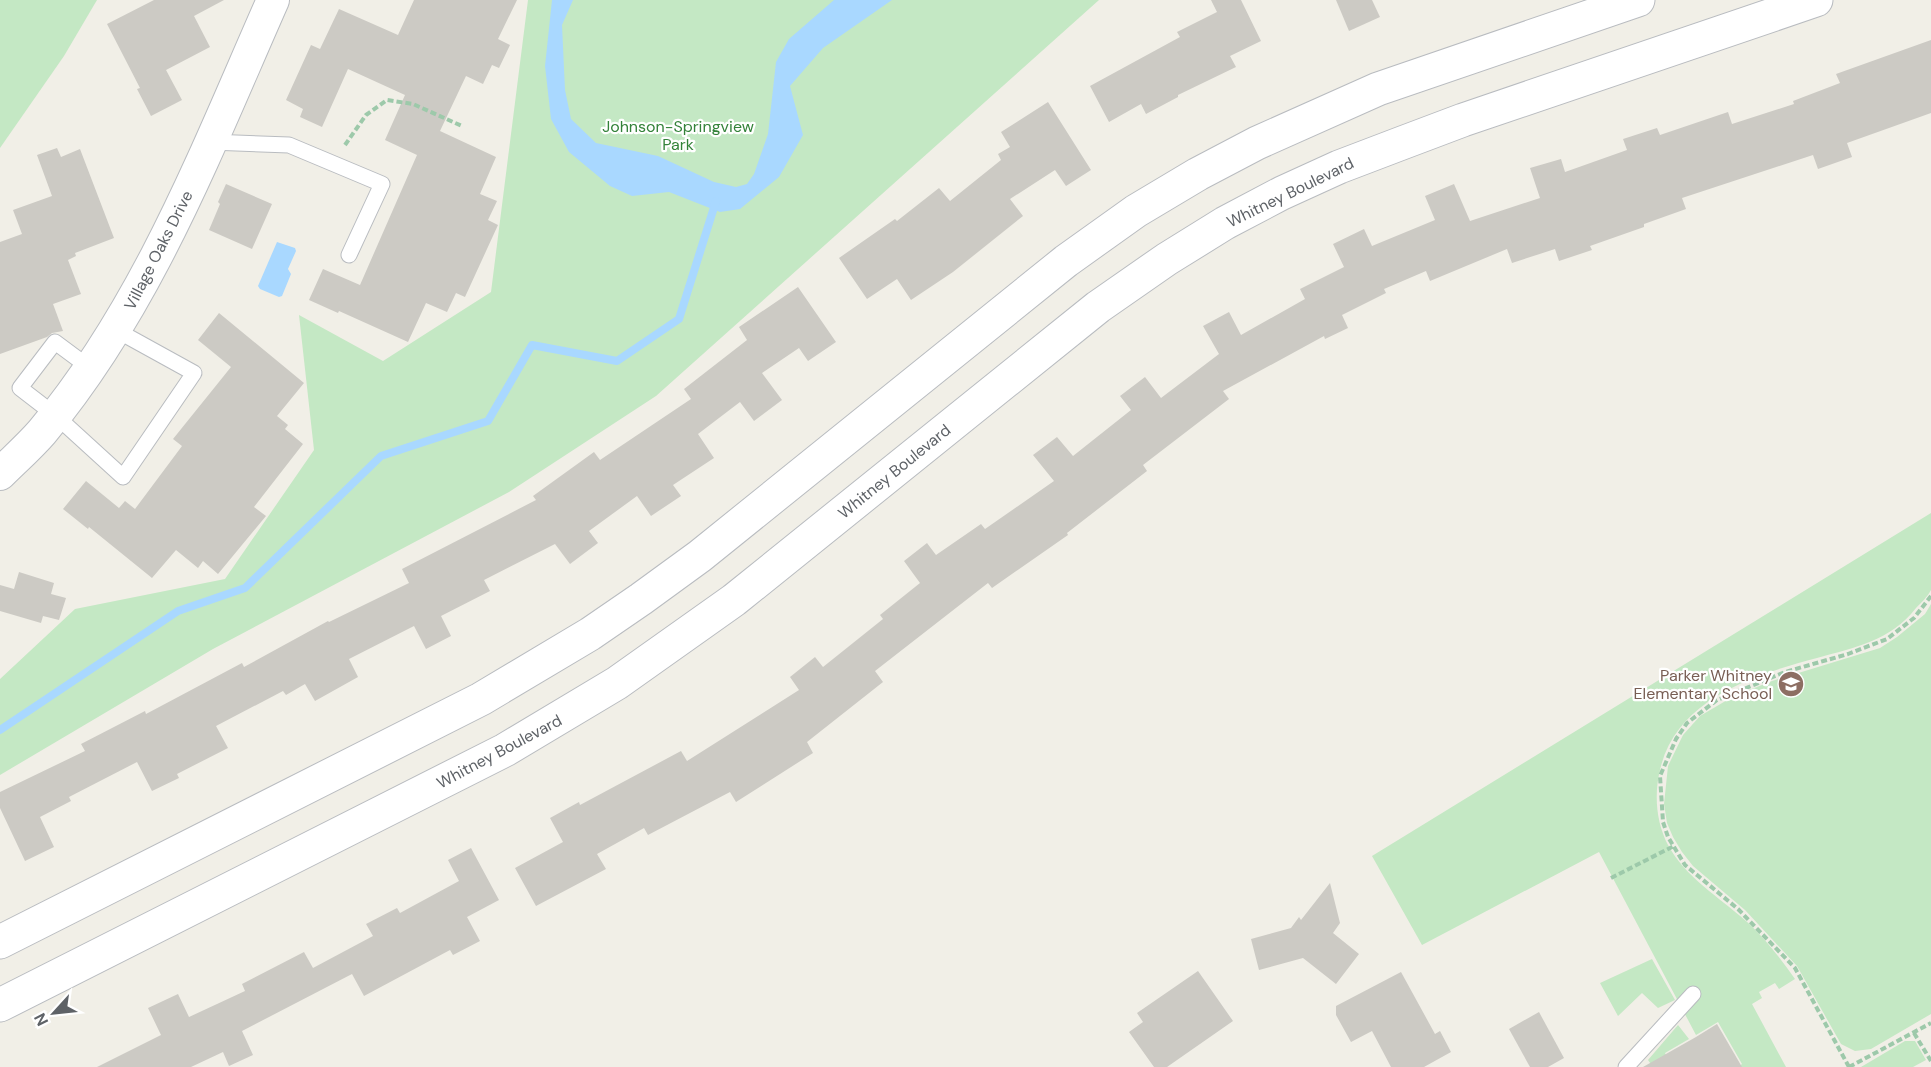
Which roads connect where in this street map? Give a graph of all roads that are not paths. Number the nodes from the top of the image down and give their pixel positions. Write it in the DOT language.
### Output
graph roads {
  1 [pos="273,0"];
  2 [pos="1638,0"];
  3 [pos="1816,0"];
  4 [pos="210,142"];
  5 [pos="349,255"];
  6 [pos="116,330"];
  7 [pos="90,368"];
  8 [pos="55,416"];
  9 [pos="0,474"];
  10 [pos="0,942"];
  11 [pos="1693,994"];
  12 [pos="0,1005"];
  13 [pos="1626,1067"];
  1 -- 4 [label="street, Village Oaks Drive"];
  2 -- 10 [label="street"];
  3 -- 12 [label="street, Whitney Boulevard"];
  4 -- 5 [label="lane"];
  4 -- 6 [label="street, Village Oaks Drive"];
  6 -- 7 [label="street, Village Oaks Drive"];
  6 -- 8 [label="lane"];
  7 -- 8 [label="street, Village Oaks Drive"];
  7 -- 8 [label="lane"];
  8 -- 9 [label="street, Village Oaks Drive"];
  11 -- 13 [label="lane"];
}
